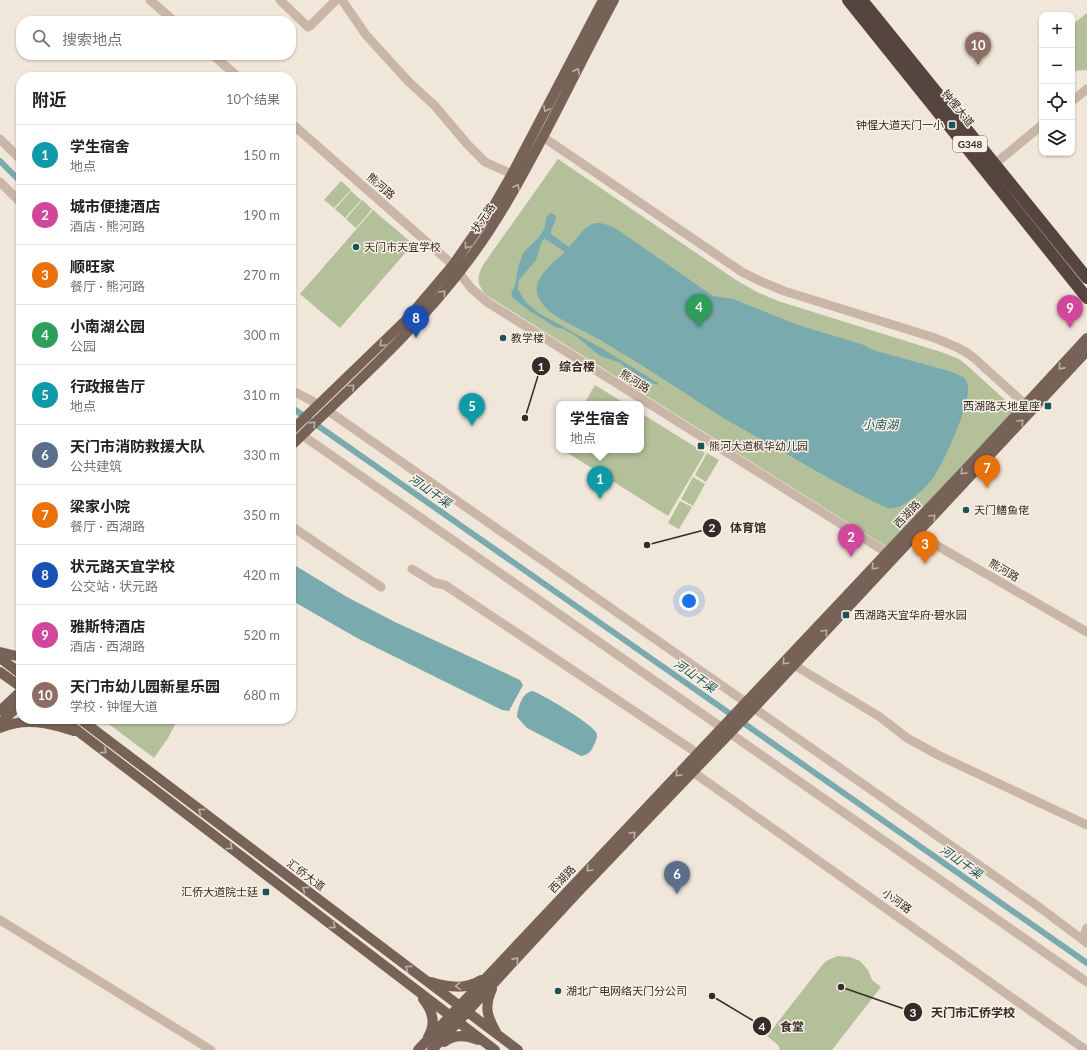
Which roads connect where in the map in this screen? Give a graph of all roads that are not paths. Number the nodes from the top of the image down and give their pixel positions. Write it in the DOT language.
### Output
graph roads {
  1 [pos="150,0"];
  2 [pos="280,0"];
  3 [pos="336,0"];
  4 [pos="342,0"];
  5 [pos="603,0"];
  6 [pos="614,0"];
  7 [pos="848,0"];
  8 [pos="854,0"];
  9 [pos="862,0"];
  10 [pos="871,0"];
  11 [pos="168,16"];
  12 [pos="219,60"];
  13 [pos="232,72"];
  14 [pos="1086,92"];
  15 [pos="1075,99"];
  16 [pos="296,127"];
  17 [pos="1039,127"];
  18 [pos="543,137"];
  19 [pos="0,139"];
  20 [pos="16,155"];
  21 [pos="995,164"];
  22 [pos="512,174"];
  23 [pos="0,182"];
  24 [pos="16,198"];
  25 [pos="456,269"];
  26 [pos="1087,269"];
  27 [pos="1087,278"];
  28 [pos="1087,288"];
  29 [pos="1087,298"];
  30 [pos="1087,338"];
  31 [pos="1087,351"];
  32 [pos="296,393"];
  33 [pos="1026,405"];
  34 [pos="316,406"];
  35 [pos="326,412"];
  36 [pos="296,425"];
  37 [pos="302,435"];
  38 [pos="296,441"];
  39 [pos="296,529"];
  40 [pos="912,532"];
  41 [pos="891,556"];
  42 [pos="412,569"];
  43 [pos="381,587"];
  44 [pos="1087,632"];
  45 [pos="0,652"];
  46 [pos="16,656"];
  47 [pos="0,658"];
  48 [pos="794,665"];
  49 [pos="16,670"];
  50 [pos="0,672"];
  51 [pos="16,683"];
  52 [pos="16,696"];
  53 [pos="748,707"];
  54 [pos="16,708"];
  55 [pos="0,711"];
  56 [pos="16,723"];
  57 [pos="0,724"];
  58 [pos="45,724"];
  59 [pos="69,724"];
  60 [pos="89,724"];
  61 [pos="0,728"];
  62 [pos="726,729"];
  63 [pos="83,735"];
  64 [pos="697,753"];
  65 [pos="693,772"];
  66 [pos="1087,825"];
  67 [pos="0,920"];
  68 [pos="1087,943"];
  69 [pos="493,977"];
  70 [pos="424,980"];
  71 [pos="1087,982"];
  72 [pos="416,990"];
  73 [pos="464,1009"];
  74 [pos="454,1019"];
  75 [pos="497,1034"];
  76 [pos="491,1047"];
  77 [pos="426,1049"];
  78 [pos="211,1050"];
  79 [pos="518,1050"];
  80 [pos="1086,1050"];
  1 -- 11 [label="street"];
  2 -- 3 [label="street"];
  4 -- 22 [label="street"];
  5 -- 22 [label="main road, 状元路, one-way"];
  18 -- 6 [label="main road, 状元路, one-way"];
  7 -- 29 [label="highway"];
  8 -- 21 [label="highway, 钟惺大道 / G348"];
  9 -- 21 [label="highway, 钟惺大道 / G348"];
  10 -- 21 [label="highway"];
  12 -- 13 [label="street"];
  14 -- 15 [label="street"];
  16 -- 25 [label="street, 熊河路"];
  17 -- 21 [label="street"];
  25 -- 18 [label="main road, 状元路, one-way"];
  18 -- 33 [label="street"];
  19 -- 20 [label="street"];
  21 -- 26 [label="highway"];
  21 -- 27 [label="highway, 钟惺大道 / G348"];
  21 -- 28 [label="highway, 钟惺大道 / G348"];
  22 -- 25 [label="main road, 状元路, one-way"];
  23 -- 24 [label="street"];
  25 -- 34 [label="main road, 状元路, one-way"];
  35 -- 25 [label="main road, 状元路, one-way"];
  25 -- 41 [label="street, 熊河路"];
  30 -- 33 [label="main road, 西湖路, one-way"];
  40 -- 31 [label="main road, 西湖路, one-way"];
  32 -- 34 [label="street"];
  33 -- 40 [label="main road, 西湖路, one-way"];
  34 -- 36 [label="main road, 状元路"];
  37 -- 35 [label="main road, 状元路, one-way"];
  35 -- 53 [label="street"];
  37 -- 38 [label="main road"];
  37 -- 62 [label="street"];
  39 -- 43 [label="street"];
  40 -- 41 [label="main road, 西湖路"];
  40 -- 44 [label="street, 熊河路"];
  48 -- 41 [label="main road, 西湖路, one-way"];
  41 -- 53 [label="main road, 西湖路, one-way"];
  42 -- 64 [label="street"];
  45 -- 46 [label="main road"];
  47 -- 49 [label="main road"];
  48 -- 53 [label="main road, 西湖路"];
  48 -- 66 [label="street"];
  50 -- 51 [label="main road"];
  52 -- 55 [label="main road"];
  53 -- 62 [label="main road"];
  53 -- 68 [label="street"];
  54 -- 57 [label="main road"];
  56 -- 61 [label="main road"];
  58 -- 63 [label="main road"];
  59 -- 63 [label="main road"];
  70 -- 60 [label="main road, 汇侨大道, one-way"];
  62 -- 64 [label="main road, 西湖路"];
  62 -- 65 [label="main road, 西湖路"];
  62 -- 71 [label="street"];
  63 -- 72 [label="main road, one-way"];
  64 -- 69 [label="main road, 西湖路, one-way"];
  69 -- 65 [label="main road, 西湖路, one-way"];
  65 -- 80 [label="street, 小河路"];
  67 -- 78 [label="street"];
  69 -- 70 [label="main road, one-way"];
  69 -- 73 [label="main road, 西湖路"];
  69 -- 75 [label="main road"];
  70 -- 73 [label="main road, 汇侨大道"];
  72 -- 74 [label="main road"];
  72 -- 77 [label="main road"];
  73 -- 74 [label="main road, 西湖路"];
  73 -- 75 [label="main road, 汇侨大道"];
  74 -- 76 [label="main road"];
  74 -- 77 [label="main road, 西湖路"];
  75 -- 79 [label="main road, 汇侨大道"];
  76 -- 77 [label="main road"];
}
